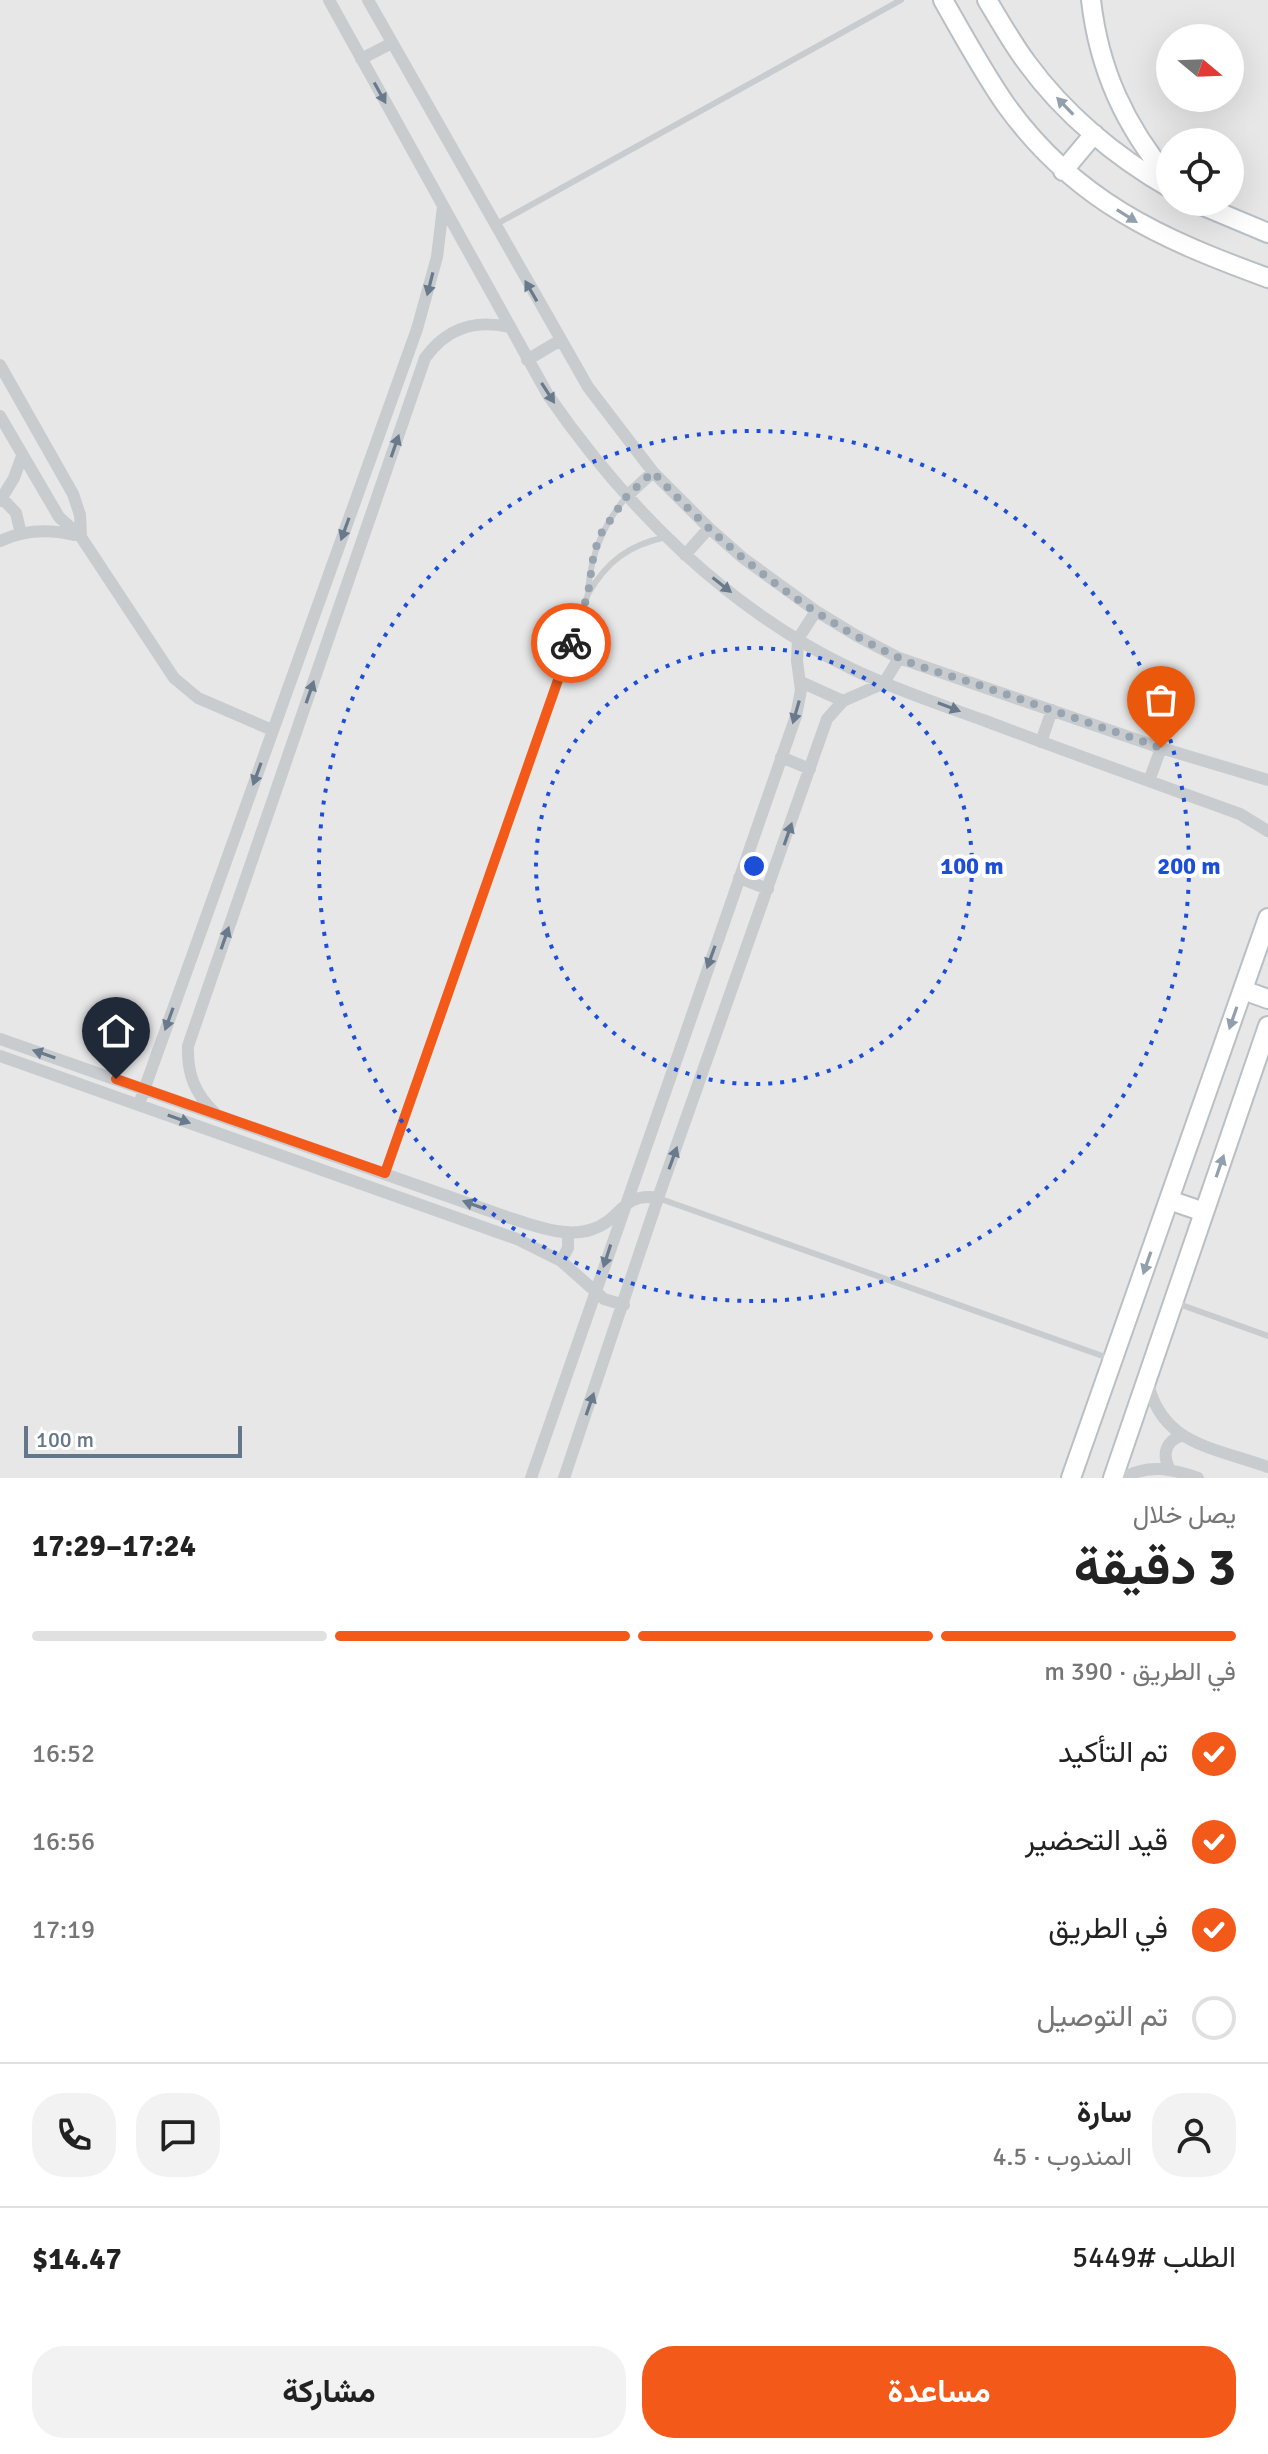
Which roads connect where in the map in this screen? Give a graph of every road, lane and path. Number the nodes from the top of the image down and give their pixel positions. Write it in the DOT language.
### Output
graph roads {
  1 [pos="329,0"];
  2 [pos="368,0"];
  3 [pos="901,0"];
  4 [pos="943,0"];
  5 [pos="987,0"];
  6 [pos="1091,0"];
  7 [pos="392,43"];
  8 [pos="361,59"];
  9 [pos="1094,134"];
  10 [pos="1156,162"];
  11 [pos="1063,171"];
  12 [pos="1156,180"];
  13 [pos="443,207"];
  14 [pos="1227,216"];
  15 [pos="494,225"];
  16 [pos="1268,233"];
  17 [pos="1268,278"];
  18 [pos="509,327"];
  19 [pos="559,341"];
  20 [pos="527,360"];
  21 [pos="0,365"];
  22 [pos="398,381"];
  23 [pos="415,387"];
  24 [pos="0,416"];
  25 [pos="22,456"];
  26 [pos="653,472"];
  27 [pos="627,496"];
  28 [pos="1,499"];
  29 [pos="709,528"];
  30 [pos="21,534"];
  31 [pos="81,537"];
  32 [pos="666,537"];
  33 [pos="0,541"];
  34 [pos="685,555"];
  35 [pos="588,594"];
  36 [pos="816,611"];
  37 [pos="307,633"];
  38 [pos="798,639"];
  39 [pos="327,640"];
  40 [pos="899,658"];
  41 [pos="801,682"];
  42 [pos="884,683"];
  43 [pos="843,701"];
  44 [pos="1052,710"];
  45 [pos="272,730"];
  46 [pos="1041,742"];
  47 [pos="1161,748"];
  48 [pos="781,757"];
  49 [pos="810,769"];
  50 [pos="1268,780"];
  51 [pos="1149,781"];
  52 [pos="1268,831"];
  53 [pos="739,878"];
  54 [pos="768,889"];
  55 [pos="1268,918"];
  56 [pos="1243,990"];
  57 [pos="1268,999"];
  58 [pos="1268,1026"];
  59 [pos="0,1039"];
  60 [pos="0,1056"];
  61 [pos="145,1089"];
  62 [pos="139,1104"];
  63 [pos="215,1113"];
  64 [pos="385,1173"];
  65 [pos="658,1198"];
  66 [pos="1169,1200"];
  67 [pos="623,1206"];
  68 [pos="1204,1212"];
  69 [pos="507,1217"];
  70 [pos="568,1232"];
  71 [pos="502,1234"];
  72 [pos="561,1261"];
  73 [pos="595,1293"];
  74 [pos="1173,1301"];
  75 [pos="624,1305"];
  76 [pos="1268,1336"];
  77 [pos="1113,1359"];
  78 [pos="1147,1378"];
  79 [pos="1180,1436"];
  80 [pos="1264,1465"];
  81 [pos="1169,1468"];
  82 [pos="531,1478"];
  83 [pos="564,1478"];
  84 [pos="1071,1478"];
  85 [pos="1113,1478"];
  86 [pos="1122,1478"];
  87 [pos="1198,1478"];
  88 [pos="1255,1478"];
  1 -- 8 [label="street"];
  2 -- 7 [label="street"];
  3 -- 15 [label="lane"];
  4 -- 11 [label="street"];
  9 -- 5 [label="street, one-way"];
  6 -- 10 [label="street"];
  7 -- 8 [label="street"];
  7 -- 15 [label="street"];
  8 -- 13 [label="street, one-way"];
  9 -- 11 [label="street"];
  9 -- 12 [label="street"];
  11 -- 17 [label="street, one-way"];
  13 -- 18 [label="street"];
  13 -- 22 [label="street, one-way"];
  14 -- 16 [label="street"];
  19 -- 15 [label="street, one-way"];
  18 -- 20 [label="street"];
  18 -- 23 [label="street"];
  19 -- 20 [label="street"];
  19 -- 26 [label="street"];
  20 -- 27 [label="street, one-way"];
  21 -- 31 [label="street"];
  22 -- 23 [label="street"];
  22 -- 37 [label="street, one-way"];
  39 -- 23 [label="street, one-way"];
  24 -- 25 [label="street"];
  25 -- 28 [label="street"];
  25 -- 31 [label="street"];
  26 -- 27 [label="street"];
  26 -- 29 [label="street"];
  27 -- 32 [label="street"];
  27 -- 35 [label="lane"];
  28 -- 30 [label="street"];
  29 -- 34 [label="street"];
  29 -- 36 [label="street"];
  30 -- 31 [label="street"];
  30 -- 33 [label="street"];
  31 -- 45 [label="street"];
  32 -- 34 [label="street"];
  32 -- 35 [label="lane"];
  34 -- 38 [label="street, one-way"];
  35 -- 64 [label="lane"];
  36 -- 38 [label="street"];
  36 -- 40 [label="street"];
  37 -- 39 [label="street"];
  37 -- 45 [label="street"];
  38 -- 41 [label="street"];
  38 -- 42 [label="street"];
  63 -- 39 [label="street, one-way"];
  40 -- 42 [label="street"];
  40 -- 44 [label="street"];
  41 -- 43 [label="street"];
  41 -- 48 [label="street, one-way"];
  42 -- 43 [label="street"];
  42 -- 46 [label="street, one-way"];
  43 -- 49 [label="street"];
  44 -- 46 [label="street"];
  44 -- 47 [label="street"];
  45 -- 61 [label="street, one-way"];
  46 -- 51 [label="street"];
  47 -- 50 [label="street"];
  47 -- 51 [label="street"];
  48 -- 49 [label="street"];
  48 -- 53 [label="street"];
  54 -- 49 [label="street, one-way"];
  51 -- 52 [label="street"];
  53 -- 54 [label="street"];
  53 -- 67 [label="street, one-way"];
  65 -- 54 [label="street, one-way"];
  55 -- 56 [label="street"];
  56 -- 57 [label="street"];
  56 -- 66 [label="street, one-way"];
  68 -- 58 [label="street, one-way"];
  61 -- 59 [label="street, one-way"];
  60 -- 62 [label="street"];
  61 -- 62 [label="street"];
  61 -- 63 [label="street"];
  62 -- 71 [label="street, one-way"];
  63 -- 64 [label="street"];
  69 -- 64 [label="street, one-way"];
  65 -- 67 [label="street"];
  65 -- 75 [label="street"];
  65 -- 77 [label="lane"];
  66 -- 68 [label="street"];
  66 -- 77 [label="street, one-way"];
  67 -- 70 [label="street"];
  67 -- 73 [label="street, one-way"];
  68 -- 74 [label="street"];
  69 -- 70 [label="street"];
  69 -- 71 [label="street"];
  70 -- 72 [label="street"];
  71 -- 72 [label="street"];
  72 -- 73 [label="street"];
  73 -- 75 [label="street"];
  73 -- 82 [label="street"];
  74 -- 76 [label="lane"];
  74 -- 78 [label="street"];
  83 -- 75 [label="street, one-way"];
  77 -- 84 [label="street"];
  78 -- 79 [label="street"];
  78 -- 85 [label="street"];
  79 -- 80 [label="street"];
  79 -- 81 [label="street"];
  80 -- 88 [label="street"];
  81 -- 86 [label="street"];
  81 -- 87 [label="street"];
}
